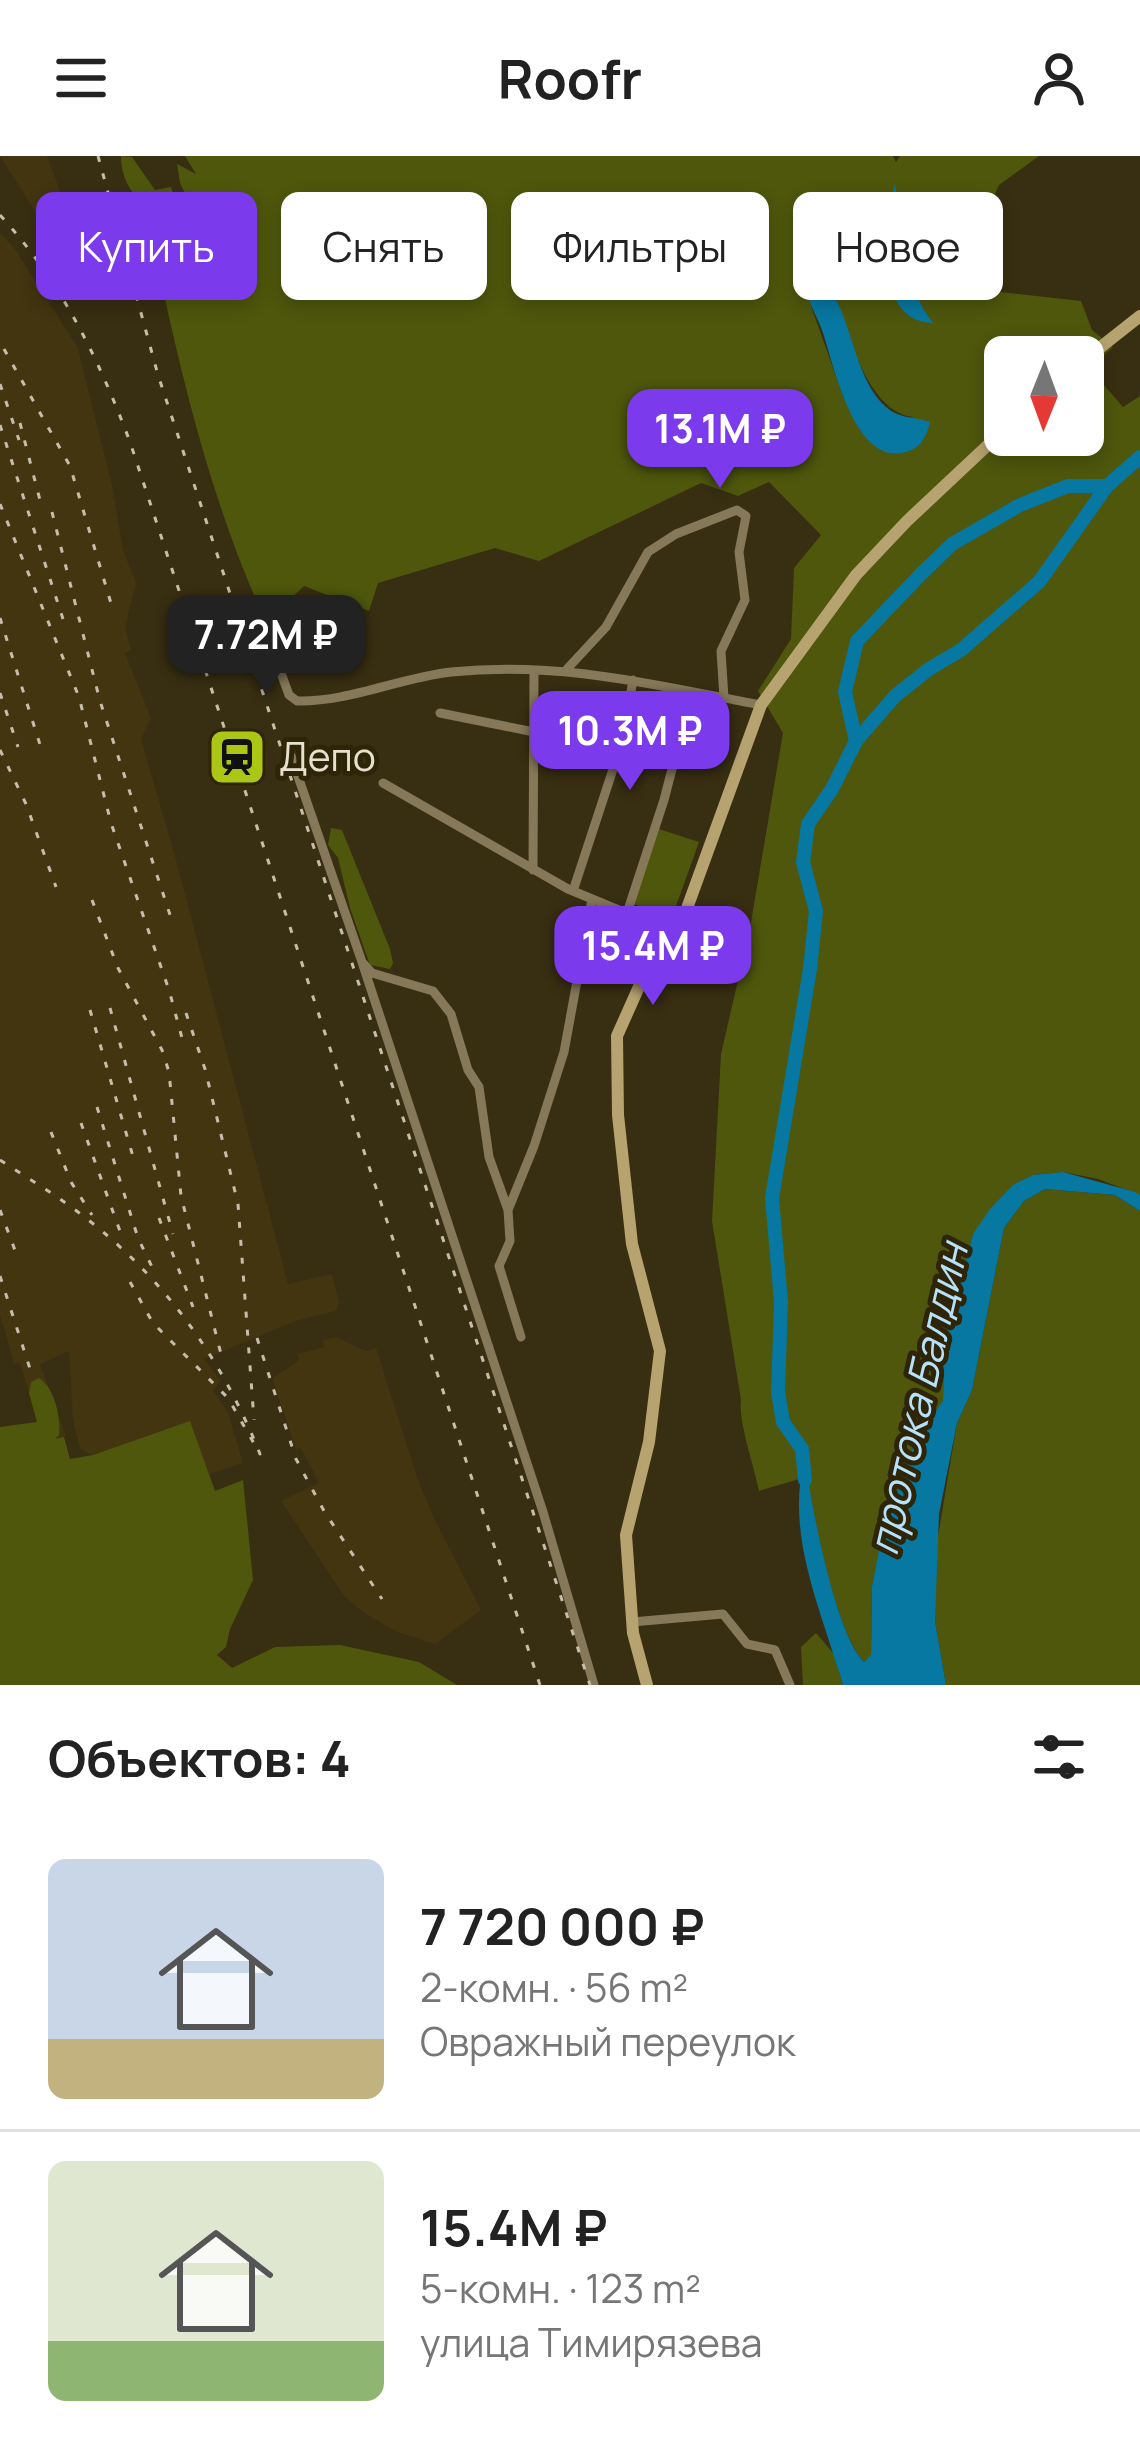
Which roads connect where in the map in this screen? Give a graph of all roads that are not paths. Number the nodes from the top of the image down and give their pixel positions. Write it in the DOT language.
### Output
graph roads {
  1 [pos="1140,316"];
  2 [pos="1104,344"];
  3 [pos="984,449"];
  4 [pos="262,621"];
  5 [pos="567,669"];
  6 [pos="534,670"];
  7 [pos="633,680"];
  8 [pos="692,692"];
  9 [pos="724,698"];
  10 [pos="761,705"];
  11 [pos="440,713"];
  12 [pos="533,732"];
  13 [pos="292,756"];
  14 [pos="383,783"];
  15 [pos="533,870"];
  16 [pos="573,891"];
  17 [pos="592,898"];
  18 [pos="627,913"];
  19 [pos="672,932"];
  20 [pos="362,962"];
  21 [pos="508,1210"];
  22 [pos="521,1336"];
  23 [pos="632,1622"];
  24 [pos="594,1685"];
  25 [pos="646,1685"];
  26 [pos="790,1685"];
  1 -- 2 [label="street"];
  3 -- 10 [label="street"];
  4 -- 6 [label="street"];
  5 -- 6 [label="street"];
  5 -- 7 [label="street"];
  5 -- 9 [label="street"];
  6 -- 12 [label="street"];
  7 -- 8 [label="street"];
  7 -- 16 [label="street"];
  8 -- 9 [label="street"];
  8 -- 18 [label="street"];
  9 -- 10 [label="street"];
  10 -- 19 [label="street"];
  11 -- 12 [label="street"];
  12 -- 15 [label="street"];
  13 -- 20 [label="street"];
  14 -- 15 [label="street"];
  15 -- 16 [label="street"];
  16 -- 17 [label="street"];
  17 -- 18 [label="street"];
  17 -- 21 [label="street"];
  18 -- 19 [label="street"];
  19 -- 23 [label="street"];
  20 -- 21 [label="street"];
  20 -- 24 [label="street"];
  21 -- 22 [label="street"];
  23 -- 25 [label="street"];
  23 -- 26 [label="street"];
}
